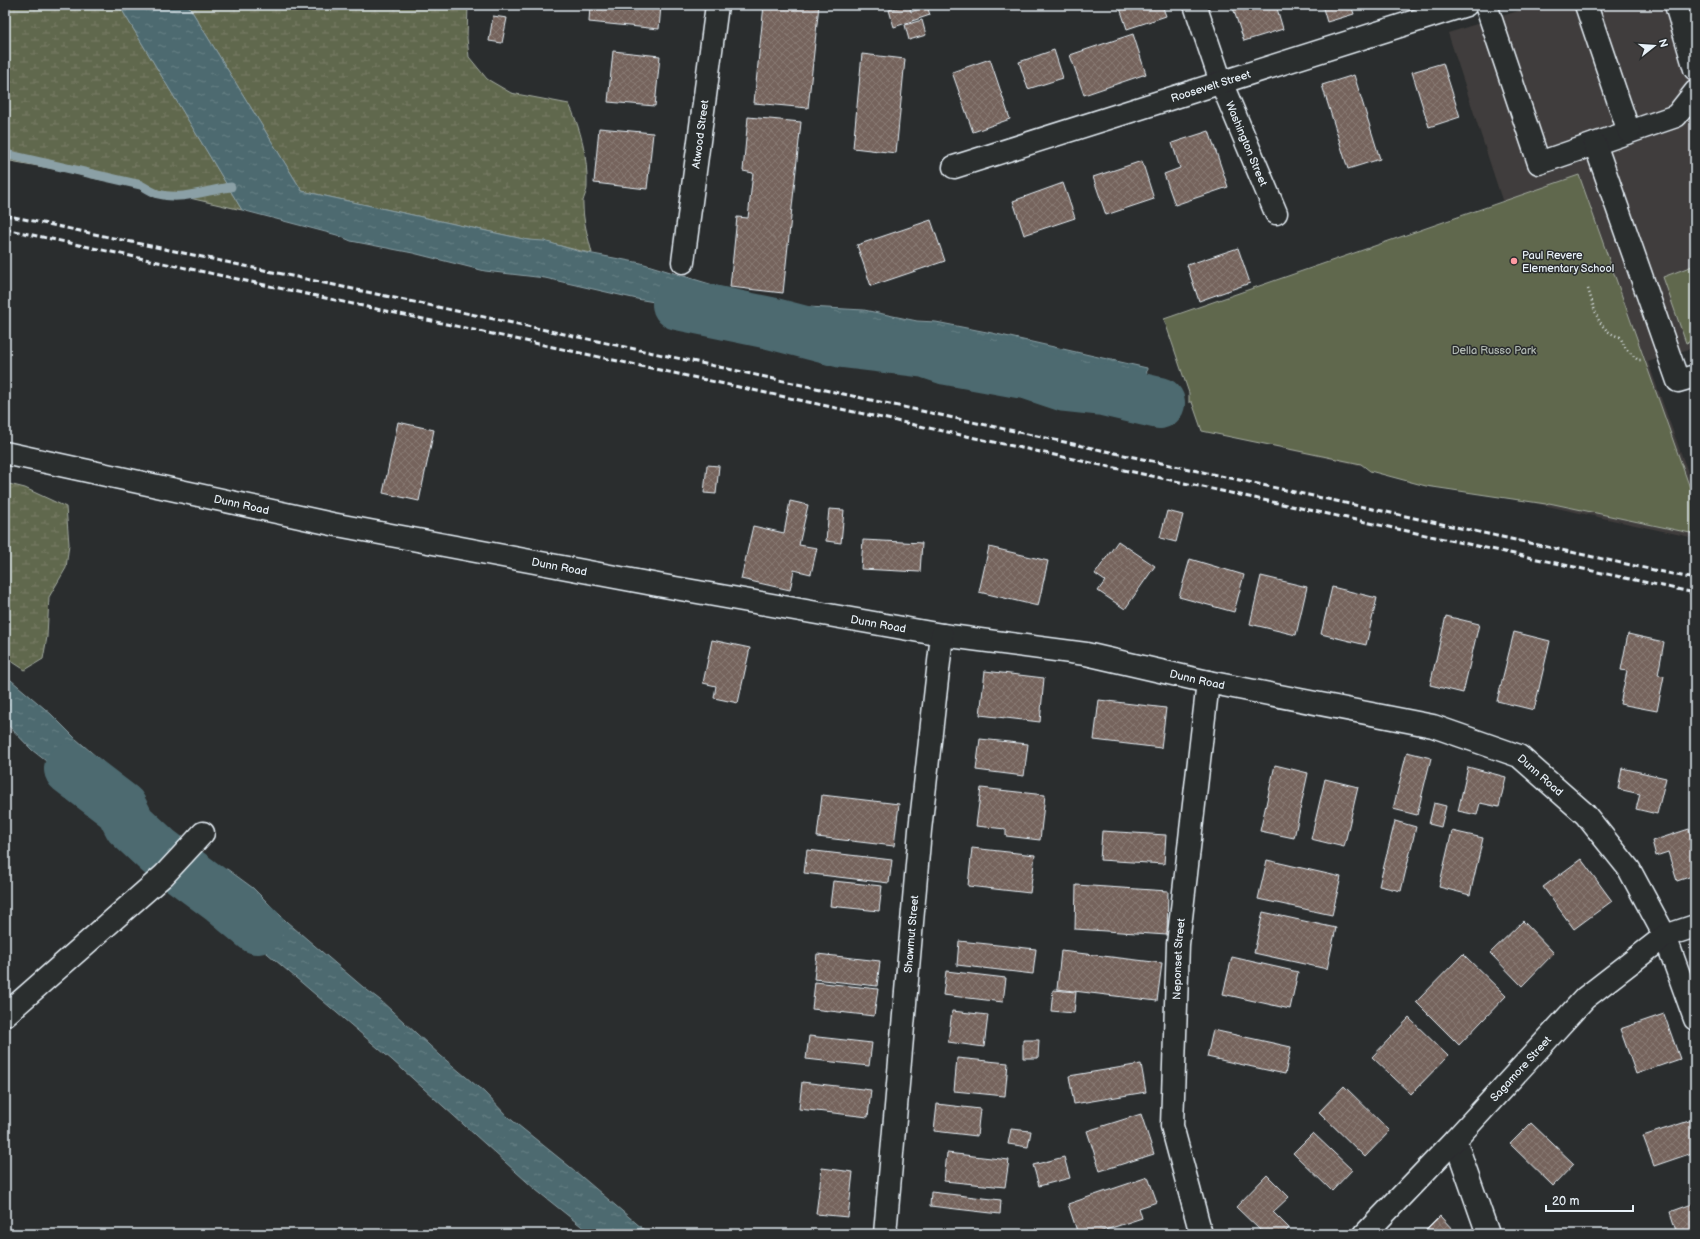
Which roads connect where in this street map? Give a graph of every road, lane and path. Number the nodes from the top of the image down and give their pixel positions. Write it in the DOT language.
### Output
graph roads {
  1 [pos="717,5"];
  2 [pos="1195,5"];
  3 [pos="1466,5"];
  4 [pos="1486,5"];
  5 [pos="1586,5"];
  6 [pos="1676,5"];
  7 [pos="1695,69"];
  8 [pos="1221,82"];
  9 [pos="1695,92"];
  10 [pos="1628,132"];
  11 [pos="1595,144"];
  12 [pos="954,167"];
  13 [pos="1276,213"];
  14 [pos="683,262"];
  15 [pos="1588,289"];
  16 [pos="1669,354"];
  17 [pos="1687,378"];
  18 [pos="5,453"];
  19 [pos="942,635"];
  20 [pos="1208,682"];
  21 [pos="203,833"];
  22 [pos="1695,926"];
  23 [pos="1665,936"];
  24 [pos="5,1015"];
  25 [pos="1695,1019"];
  26 [pos="1455,1140"];
  27 [pos="885,1234"];
  28 [pos="1201,1234"];
  29 [pos="1365,1234"];
  30 [pos="1488,1234"];
  1 -- 14 [label="street, Atwood Street"];
  2 -- 8 [label="street, Washington Street"];
  3 -- 8 [label="street, Roosevelt Street"];
  4 -- 11 [label="street"];
  5 -- 10 [label="street"];
  6 -- 7 [label="street"];
  8 -- 12 [label="street, Roosevelt Street"];
  8 -- 13 [label="street, Washington Street"];
  9 -- 10 [label="street"];
  10 -- 11 [label="street"];
  11 -- 16 [label="street"];
  15 -- 16 [label="path"];
  16 -- 17 [label="street"];
  18 -- 19 [label="street, Dunn Road"];
  19 -- 20 [label="street, Dunn Road"];
  19 -- 27 [label="street, Shawmut Street"];
  20 -- 23 [label="street, Dunn Road"];
  20 -- 28 [label="street, Neponset Street"];
  21 -- 24 [label="street"];
  22 -- 23 [label="street, Sagamore Street"];
  23 -- 25 [label="street, Dunn Road"];
  23 -- 26 [label="street, Sagamore Street"];
  26 -- 29 [label="street, Sagamore Street"];
  26 -- 30 [label="street"];
}
